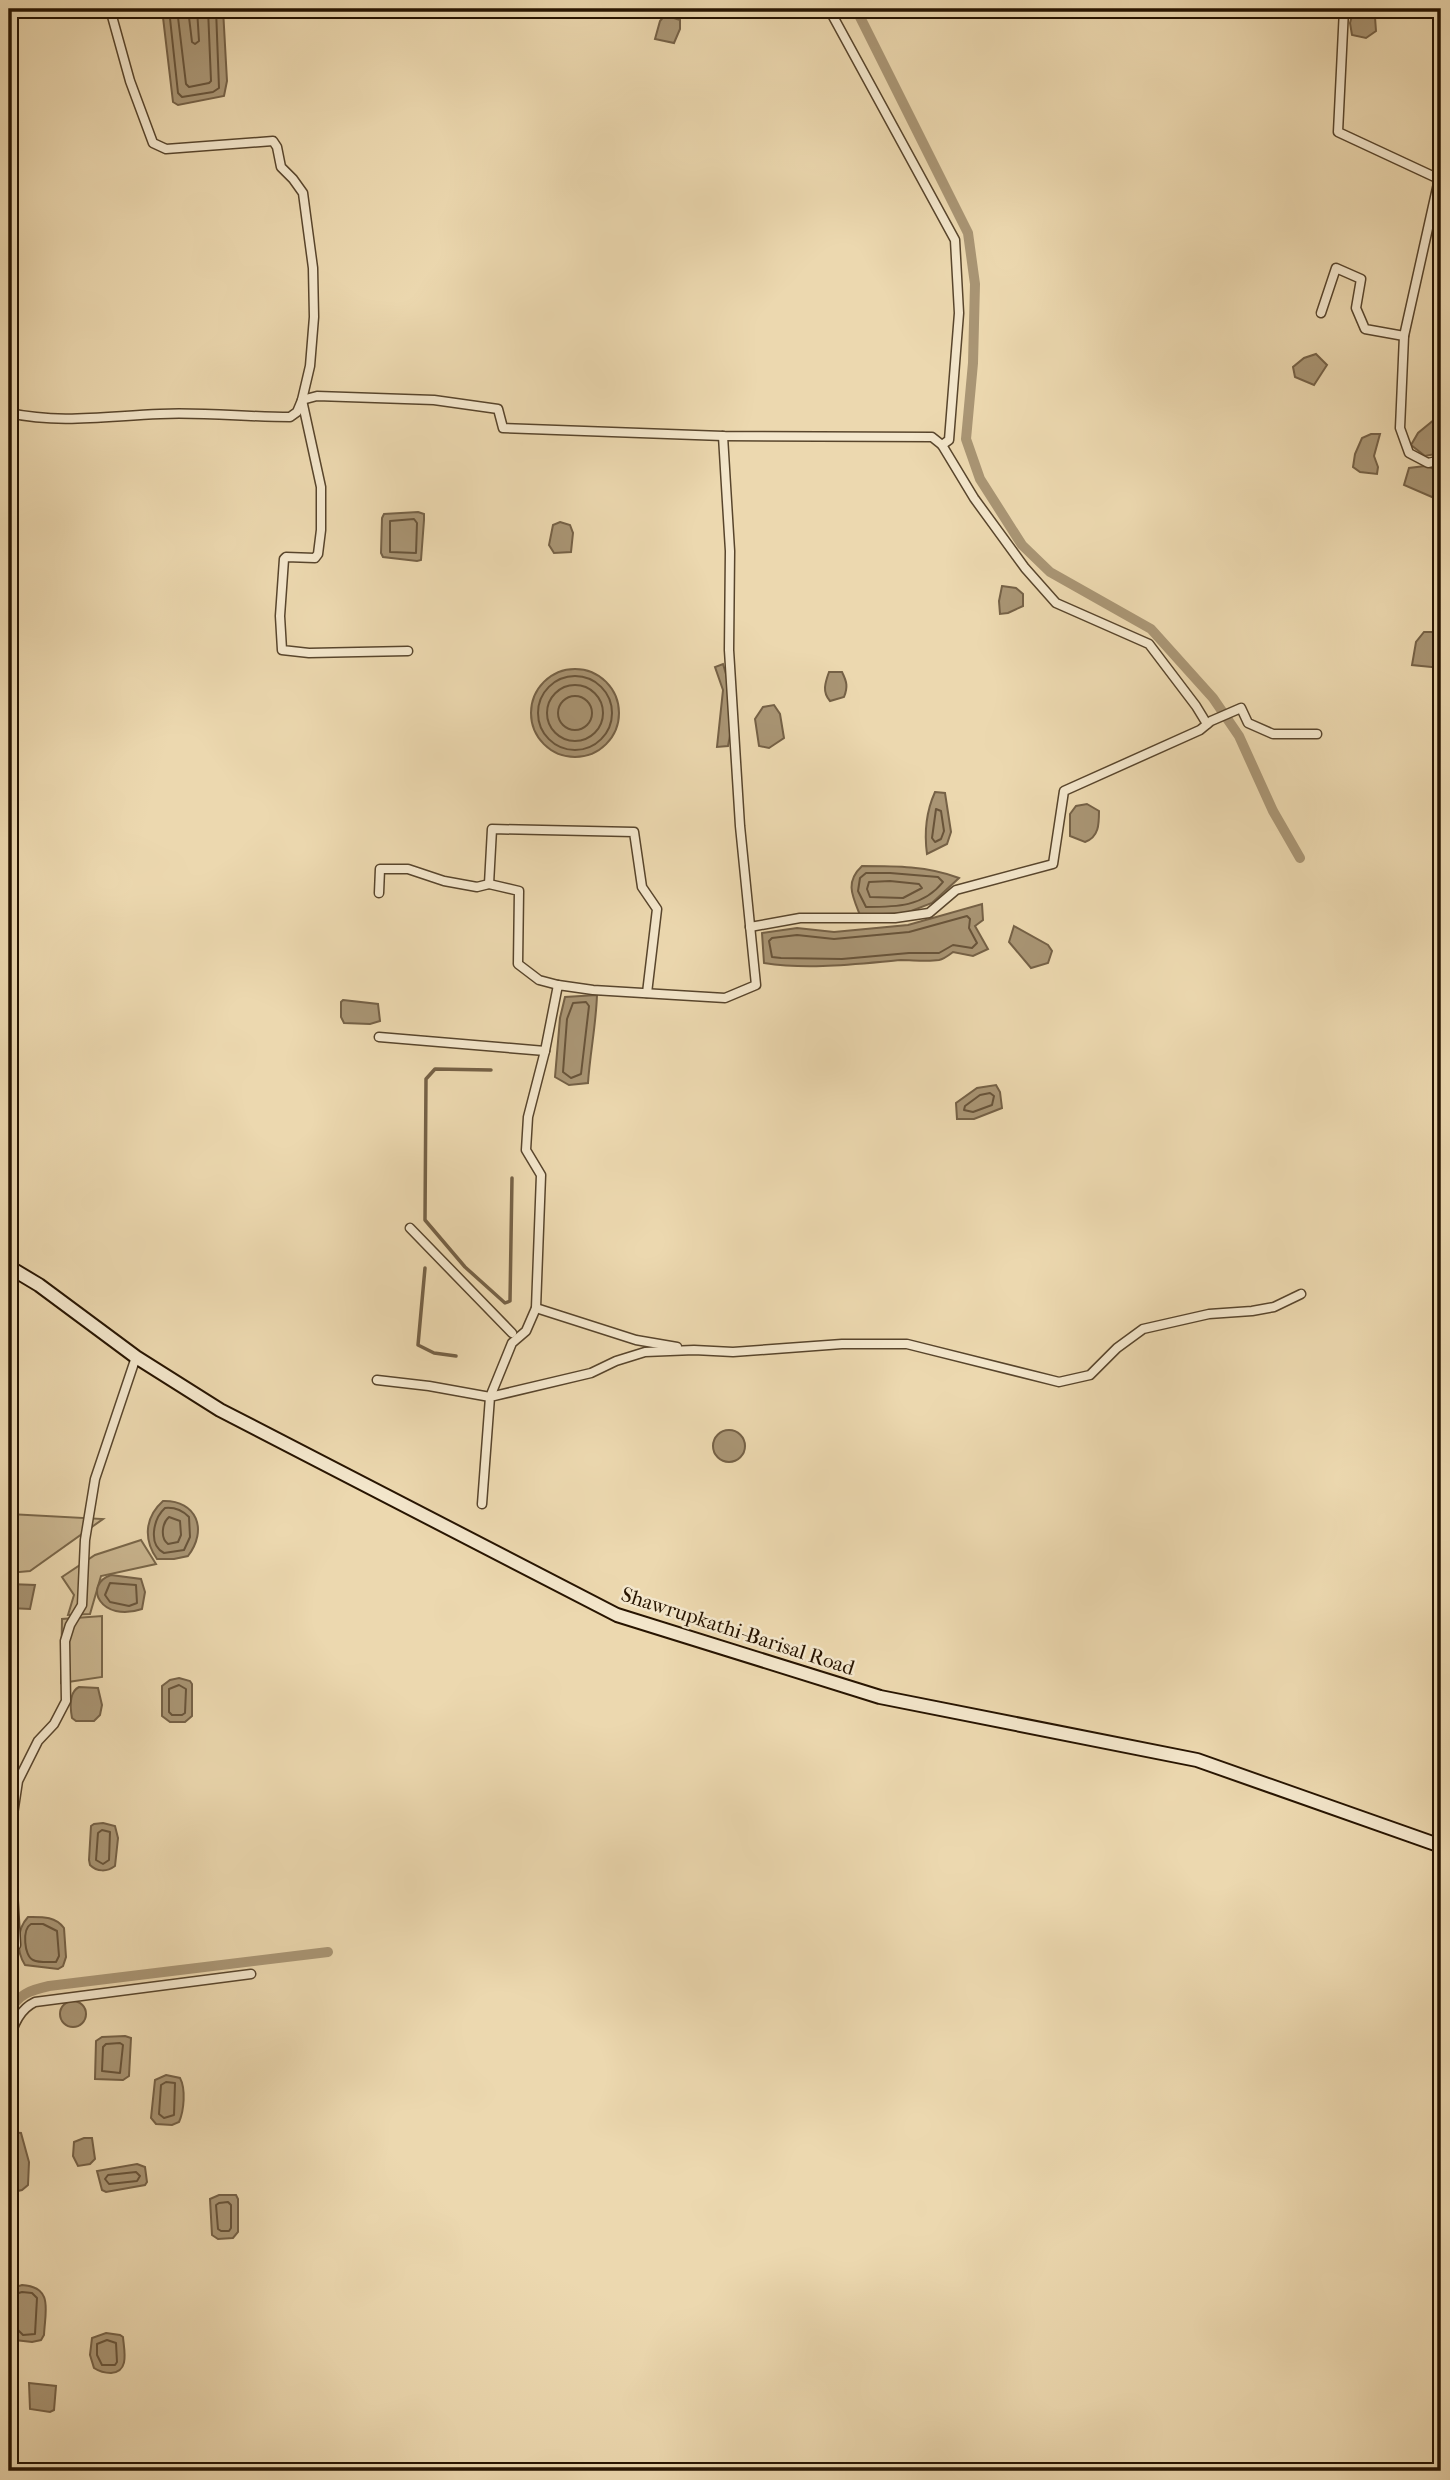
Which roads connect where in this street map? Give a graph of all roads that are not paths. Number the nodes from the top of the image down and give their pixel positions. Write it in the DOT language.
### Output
graph roads {
  1 [pos="110,9"];
  2 [pos="829,9"];
  3 [pos="1344,9"];
  4 [pos="1321,313"];
  5 [pos="1404,336"];
  6 [pos="302,400"];
  7 [pos="9,413"];
  8 [pos="723,436"];
  9 [pos="942,445"];
  10 [pos="1441,460"];
  11 [pos="408,651"];
  12 [pos="1209,722"];
  13 [pos="1317,734"];
  14 [pos="489,884"];
  15 [pos="379,893"];
  16 [pos="750,927"];
  17 [pos="558,985"];
  18 [pos="647,993"];
  19 [pos="379,1037"];
  20 [pos="545,1051"];
  21 [pos="410,1228"];
  22 [pos="9,1267"];
  23 [pos="1301,1294"];
  24 [pos="537,1308"];
  25 [pos="512,1333"];
  26 [pos="694,1350"];
  27 [pos="136,1357"];
  28 [pos="377,1380"];
  29 [pos="490,1397"];
  30 [pos="482,1504"];
  31 [pos="1441,1846"];
  32 [pos="16,1945"];
  33 [pos="251,1974"];
  34 [pos="9,2039"];
  1 -- 6 [label="street"];
  2 -- 9 [label="street"];
  3 -- 5 [label="street"];
  4 -- 5 [label="street"];
  5 -- 10 [label="street"];
  6 -- 7 [label="street"];
  6 -- 8 [label="street"];
  6 -- 11 [label="street"];
  8 -- 9 [label="street"];
  8 -- 16 [label="street"];
  9 -- 12 [label="street"];
  12 -- 13 [label="street"];
  12 -- 16 [label="street"];
  14 -- 15 [label="street"];
  14 -- 17 [label="street"];
  14 -- 18 [label="street"];
  16 -- 18 [label="street"];
  17 -- 18 [label="street"];
  17 -- 20 [label="street"];
  19 -- 20 [label="street"];
  20 -- 24 [label="street"];
  21 -- 25 [label="street"];
  22 -- 27 [label="main road, Shawrupkathi-Barisal Road"];
  23 -- 26 [label="street"];
  24 -- 26 [label="street"];
  24 -- 29 [label="street"];
  26 -- 29 [label="street"];
  27 -- 31 [label="main road, Shawrupkathi-Barisal Road"];
  27 -- 32 [label="street"];
  28 -- 29 [label="street"];
  29 -- 30 [label="street"];
  33 -- 34 [label="street"];
}
